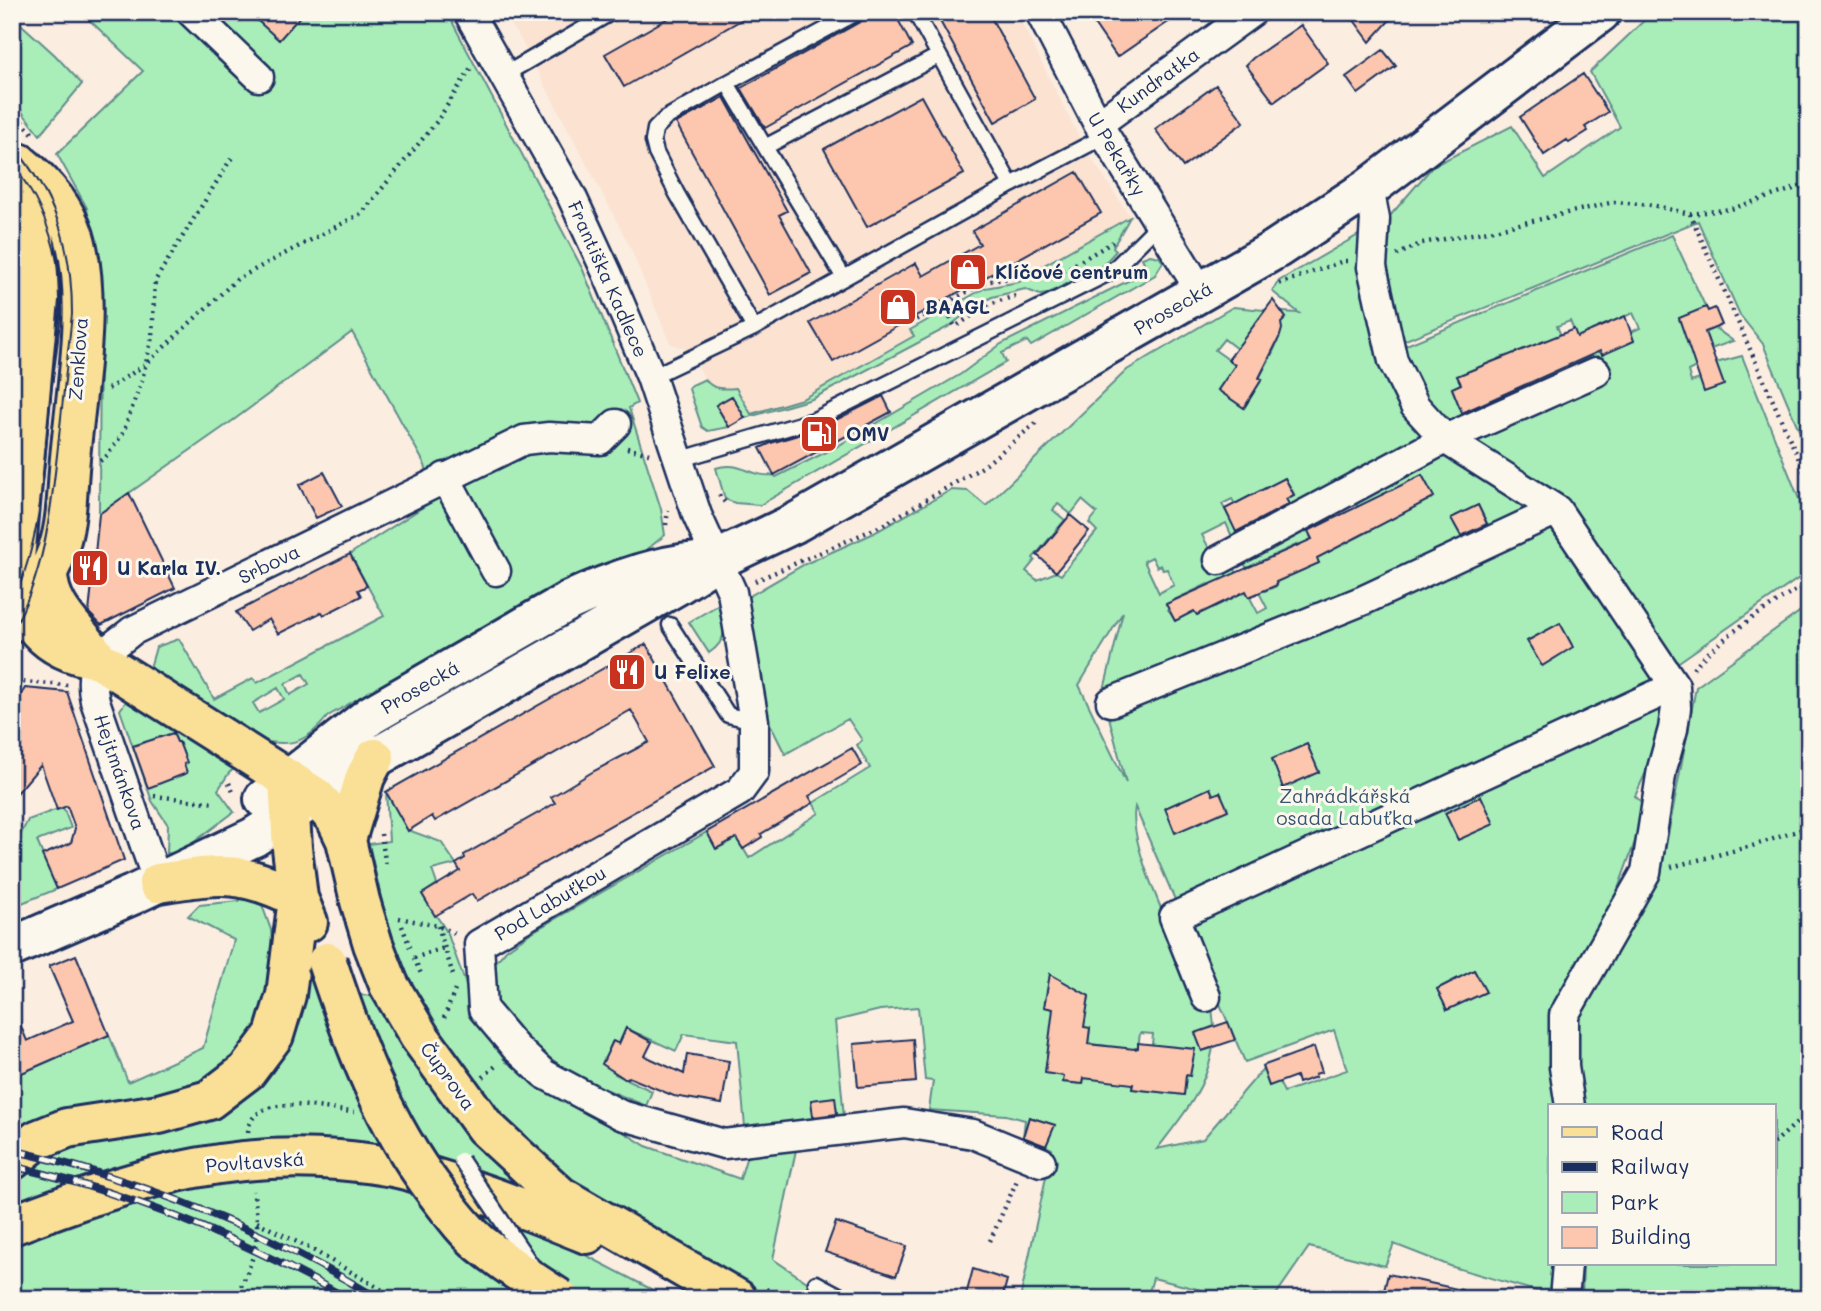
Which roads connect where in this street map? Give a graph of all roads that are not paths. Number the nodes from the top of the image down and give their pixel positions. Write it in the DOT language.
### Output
graph roads {
  1 [pos="191,12"];
  2 [pos="468,12"];
  3 [pos="612,12"];
  4 [pos="858,12"];
  5 [pos="915,12"];
  6 [pos="1040,12"];
  7 [pos="1252,12"];
  8 [pos="1601,12"];
  9 [pos="938,56"];
  10 [pos="504,75"];
  11 [pos="259,78"];
  12 [pos="727,83"];
  13 [pos="1101,130"];
  14 [pos="765,147"];
  15 [pos="15,159"];
  16 [pos="1011,185"];
  17 [pos="1369,188"];
  18 [pos="1160,223"];
  19 [pos="844,278"];
  20 [pos="1201,292"];
  21 [pos="754,328"];
  22 [pos="1597,373"];
  23 [pos="651,377"];
  24 [pos="608,432"];
  25 [pos="1445,439"];
  26 [pos="678,460"];
  27 [pos="446,477"];
  28 [pos="1557,510"];
  29 [pos="1219,560"];
  30 [pos="496,571"];
  31 [pos="725,576"];
  32 [pos="24,605"];
  33 [pos="670,625"];
  34 [pos="98,659"];
  35 [pos="1675,686"];
  36 [pos="1111,702"];
  37 [pos="754,721"];
  38 [pos="375,758"];
  39 [pos="298,797"];
  40 [pos="346,840"];
  41 [pos="158,883"];
  42 [pos="298,898"];
  43 [pos="12,947"];
  44 [pos="1206,997"];
  45 [pos="1570,1104"];
  46 [pos="1035,1159"];
  47 [pos="12,1160"];
  48 [pos="461,1160"];
  49 [pos="12,1224"];
  50 [pos="1567,1266"];
  51 [pos="816,1283"];
  52 [pos="725,1292"];
  53 [pos="556,1296"];
  54 [pos="846,1299"];
  55 [pos="1564,1299"];
  1 -- 11 [label="street"];
  2 -- 10 [label="street, Františka Kadlece"];
  3 -- 10 [label="lane"];
  4 -- 12 [label="lane"];
  5 -- 9 [label="lane"];
  6 -- 13 [label="street, U Pekařky"];
  7 -- 13 [label="street, Kundratka"];
  8 -- 17 [label="main road, Prosecká"];
  9 -- 14 [label="lane"];
  9 -- 16 [label="lane"];
  10 -- 23 [label="street, Františka Kadlece"];
  12 -- 14 [label="lane"];
  12 -- 21 [label="lane"];
  13 -- 16 [label="lane"];
  13 -- 18 [label="street, U Pekařky"];
  14 -- 19 [label="lane"];
  15 -- 32 [label="main road"];
  16 -- 19 [label="lane"];
  17 -- 20 [label="main road, Prosecká"];
  17 -- 25 [label="street"];
  18 -- 20 [label="street, U Pekařky"];
  18 -- 26 [label="lane"];
  19 -- 21 [label="lane"];
  20 -- 31 [label="main road, Prosecká"];
  21 -- 23 [label="lane"];
  22 -- 25 [label="street"];
  23 -- 26 [label="street, Františka Kadlece"];
  24 -- 27 [label="street, Srbova"];
  25 -- 28 [label="street"];
  25 -- 29 [label="street"];
  26 -- 31 [label="street, Františka Kadlece"];
  27 -- 30 [label="street"];
  27 -- 34 [label="street, Srbova"];
  28 -- 35 [label="street"];
  28 -- 36 [label="street"];
  31 -- 37 [label="street, Pod Labuťkou"];
  31 -- 38 [label="main road, Prosecká"];
  31 -- 39 [label="main road, Prosecká"];
  32 -- 34 [label="main road, Čuprova"];
  32 -- 34 [label="main road, Čuprova"];
  33 -- 37 [label="lane"];
  34 -- 39 [label="main road, Čuprova"];
  34 -- 41 [label="street, Hejtmánkova"];
  35 -- 44 [label="street"];
  35 -- 45 [label="street"];
  37 -- 46 [label="street, Pod Labuťkou"];
  38 -- 39 [label="main road, Prosecká"];
  38 -- 40 [label="main road"];
  39 -- 40 [label="main road, Čuprova"];
  39 -- 41 [label="main road, Prosecká"];
  39 -- 42 [label="main road"];
  40 -- 52 [label="main road, Čuprova"];
  41 -- 42 [label="main road"];
  41 -- 43 [label="main road, Prosecká"];
  42 -- 47 [label="main road"];
  42 -- 53 [label="main road, bridge"];
  48 -- 53 [label="lane, bridge"];
  49 -- 52 [label="main road, Povltavská"];
  50 -- 55 [label="street"];
  51 -- 54 [label="lane"];
}
